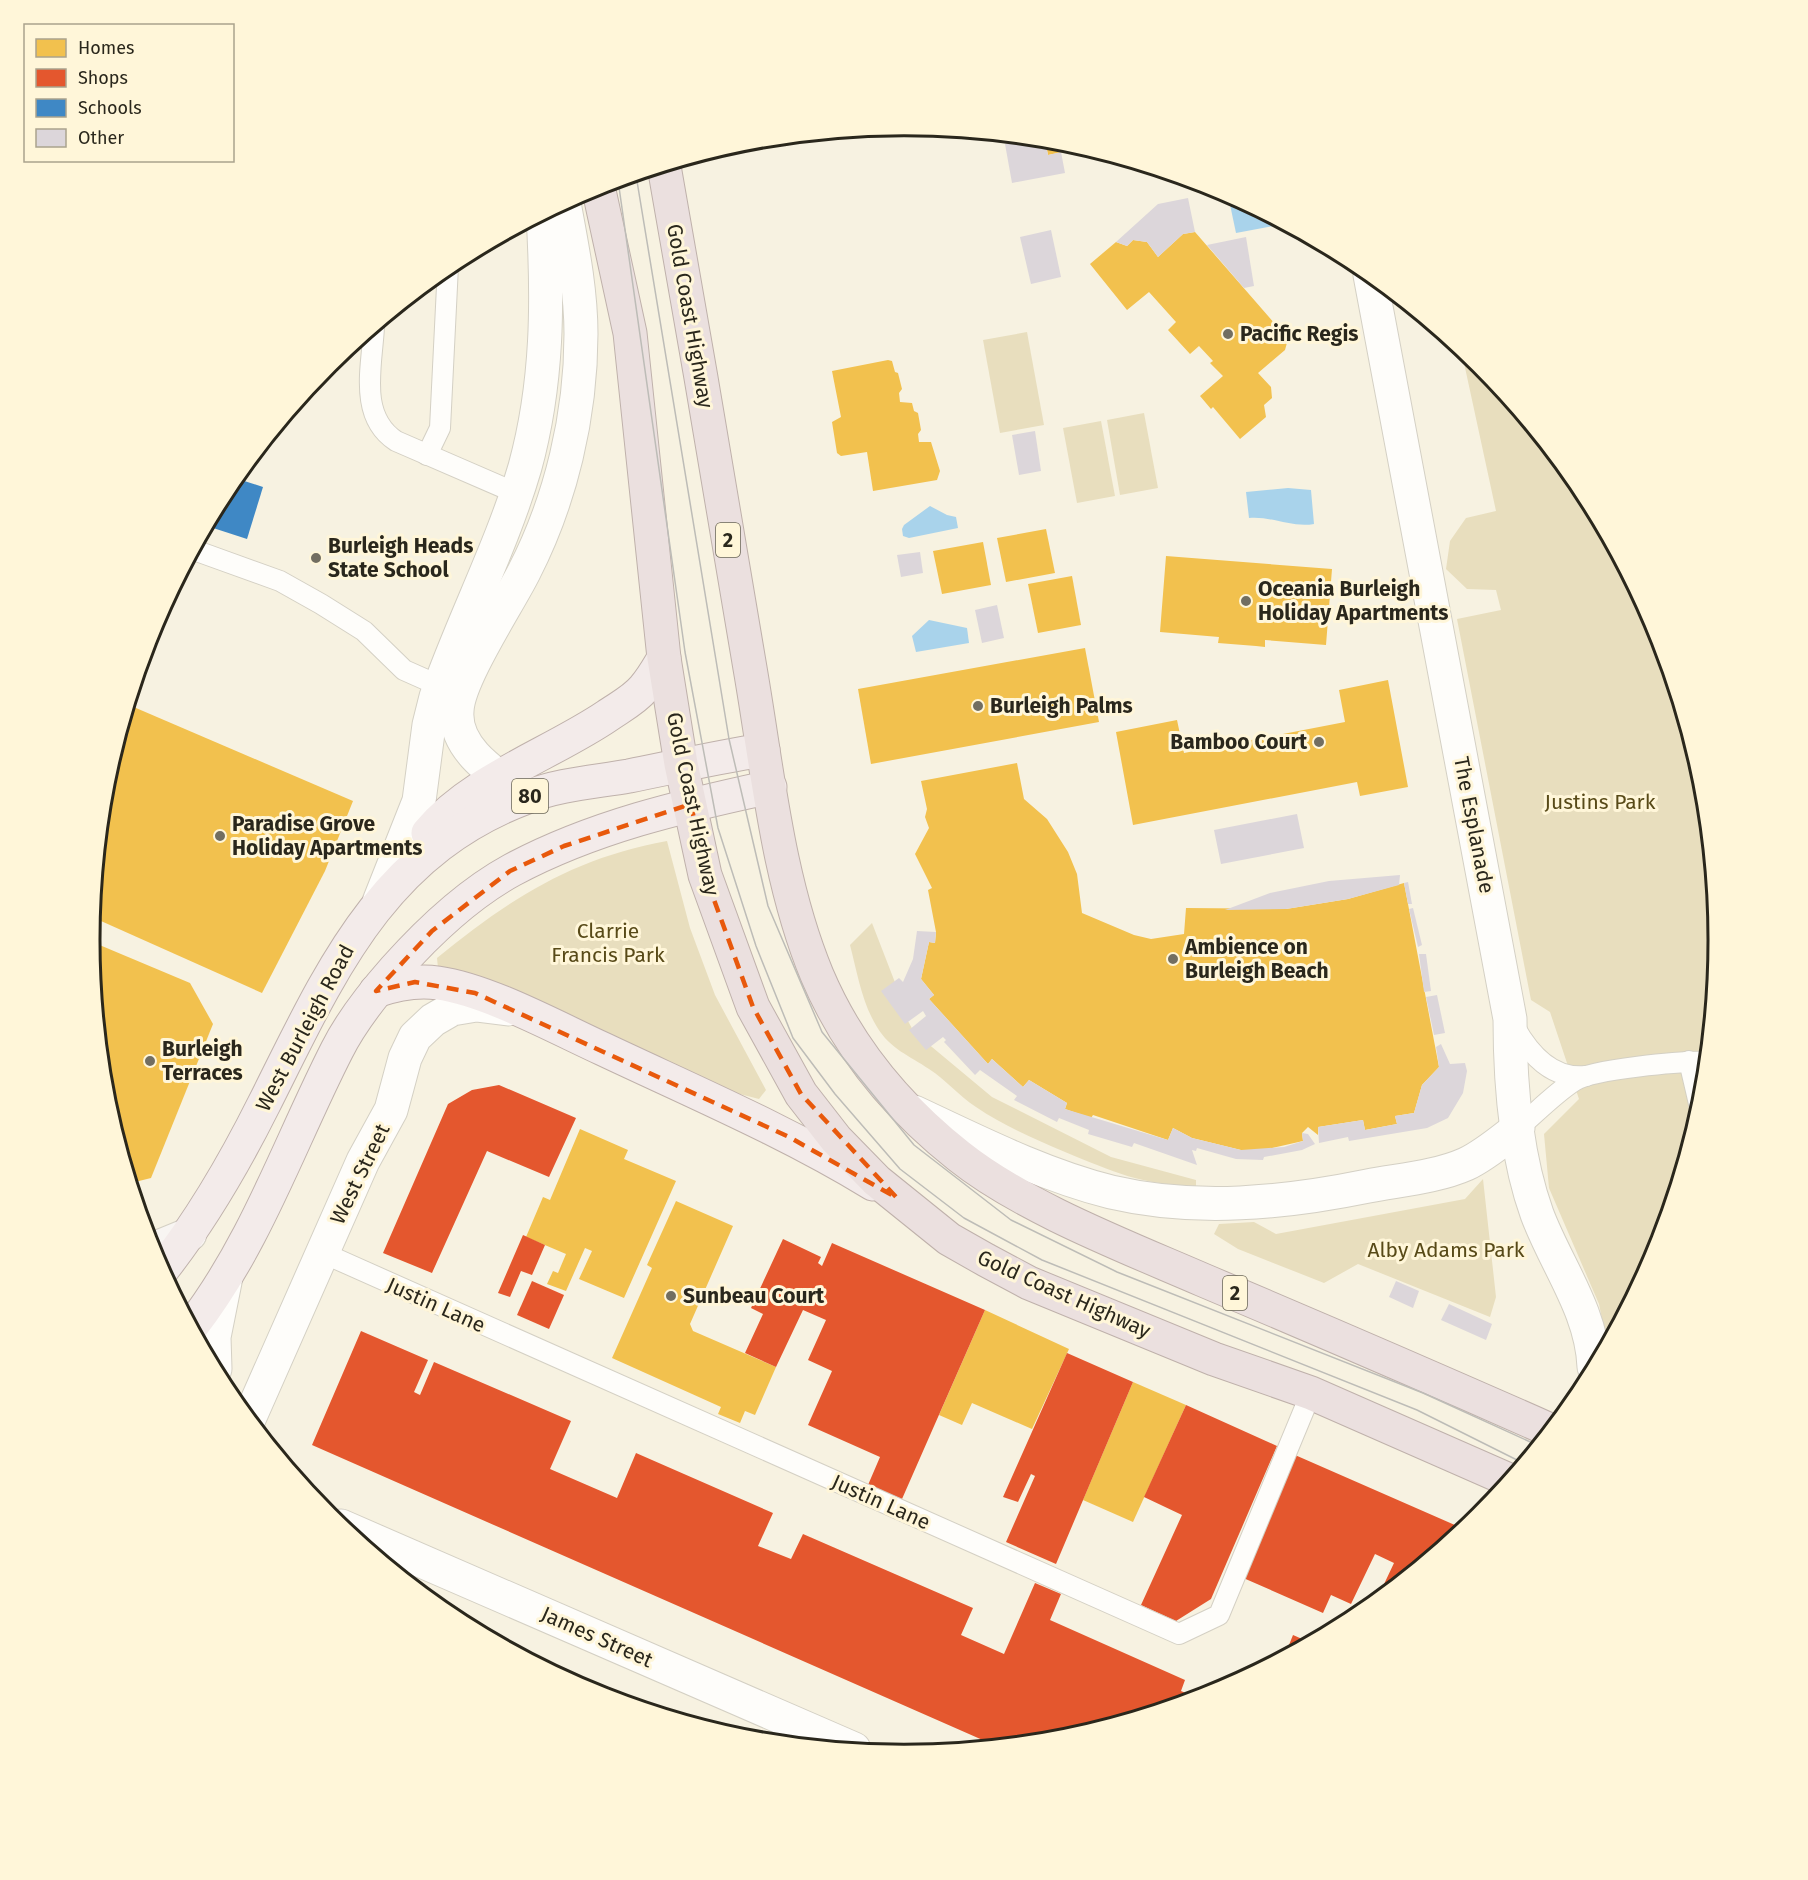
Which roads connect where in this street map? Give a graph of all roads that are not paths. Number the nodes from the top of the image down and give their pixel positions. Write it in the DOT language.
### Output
graph roads {
  1 [pos="665,173"];
  2 [pos="600,197"];
  3 [pos="566,212"];
  4 [pos="543,222"];
  5 [pos="447,280"];
  6 [pos="1373,288"];
  7 [pos="373,336"];
  8 [pos="427,455"];
  9 [pos="562,469"];
  10 [pos="516,493"];
  11 [pos="200,552"];
  12 [pos="664,658"];
  13 [pos="450,690"];
  14 [pos="763,750"];
  15 [pos="681,764"];
  16 [pos="500,778"];
  17 [pos="770,787"];
  18 [pos="526,797"];
  19 [pos="691,804"];
  20 [pos="381,901"];
  21 [pos="376,991"];
  22 [pos="524,1012"];
  23 [pos="1510,1019"];
  24 [pos="1698,1061"];
  25 [pos="1591,1075"];
  26 [pos="904,1108"];
  27 [pos="1518,1128"];
  28 [pos="897,1198"];
  29 [pos="190,1234"];
  30 [pos="161,1246"];
  31 [pos="323,1253"];
  32 [pos="168,1262"];
  33 [pos="226,1277"];
  34 [pos="196,1320"];
  35 [pos="215,1353"];
  36 [pos="1592,1355"];
  37 [pos="1311,1393"];
  38 [pos="253,1410"];
  39 [pos="1543,1427"];
  40 [pos="1502,1477"];
  41 [pos="367,1537"];
  42 [pos="834,1740"];
  1 -- 14 [label="highway, Gold Coast Highway / 2"];
  2 -- 12 [label="highway, Gold Coast Highway"];
  3 -- 9 [label="street"];
  4 -- 10 [label="street"];
  5 -- 8 [label="lane"];
  6 -- 23 [label="street, The Esplanade"];
  7 -- 8 [label="lane"];
  8 -- 10 [label="lane"];
  9 -- 10 [label="street"];
  9 -- 13 [label="street"];
  10 -- 13 [label="street"];
  11 -- 13 [label="lane"];
  12 -- 15 [label="highway, Gold Coast Highway"];
  12 -- 16 [label="main road"];
  13 -- 16 [label="street"];
  13 -- 20 [label="street"];
  14 -- 15 [label="main road, West Burleigh Road / 80"];
  14 -- 17 [label="highway, Gold Coast Highway / 2"];
  15 -- 18 [label="main road, West Burleigh Road / 80"];
  15 -- 19 [label="highway, Gold Coast Highway"];
  16 -- 18 [label="street"];
  16 -- 20 [label="main road"];
  17 -- 19 [label="main road, West Burleigh Road"];
  17 -- 26 [label="highway, Gold Coast Highway / 2"];
  18 -- 20 [label="main road, West Burleigh Road / 80"];
  19 -- 21 [label="main road, West Burleigh Road"];
  19 -- 28 [label="highway, Gold Coast Highway"];
  20 -- 29 [label="main road, West Burleigh Road / 80"];
  21 -- 22 [label="main road"];
  21 -- 33 [label="main road, West Burleigh Road"];
  22 -- 28 [label="main road"];
  22 -- 31 [label="street, West Street"];
  23 -- 25 [label="lane"];
  23 -- 27 [label="street, The Esplanade"];
  24 -- 25 [label="lane"];
  25 -- 27 [label="lane"];
  26 -- 27 [label="street"];
  26 -- 39 [label="highway, Gold Coast Highway / 2"];
  27 -- 36 [label="street, The Esplanade"];
  28 -- 37 [label="highway, Gold Coast Highway"];
  29 -- 30 [label="street"];
  29 -- 32 [label="main road, West Burleigh Road / 80"];
  31 -- 37 [label="lane, Justin Lane"];
  31 -- 38 [label="street, West Street"];
  33 -- 34 [label="main road, West Burleigh Road"];
  33 -- 35 [label="street"];
  37 -- 40 [label="highway, Gold Coast Highway"];
  41 -- 42 [label="street, James Street"];
}
